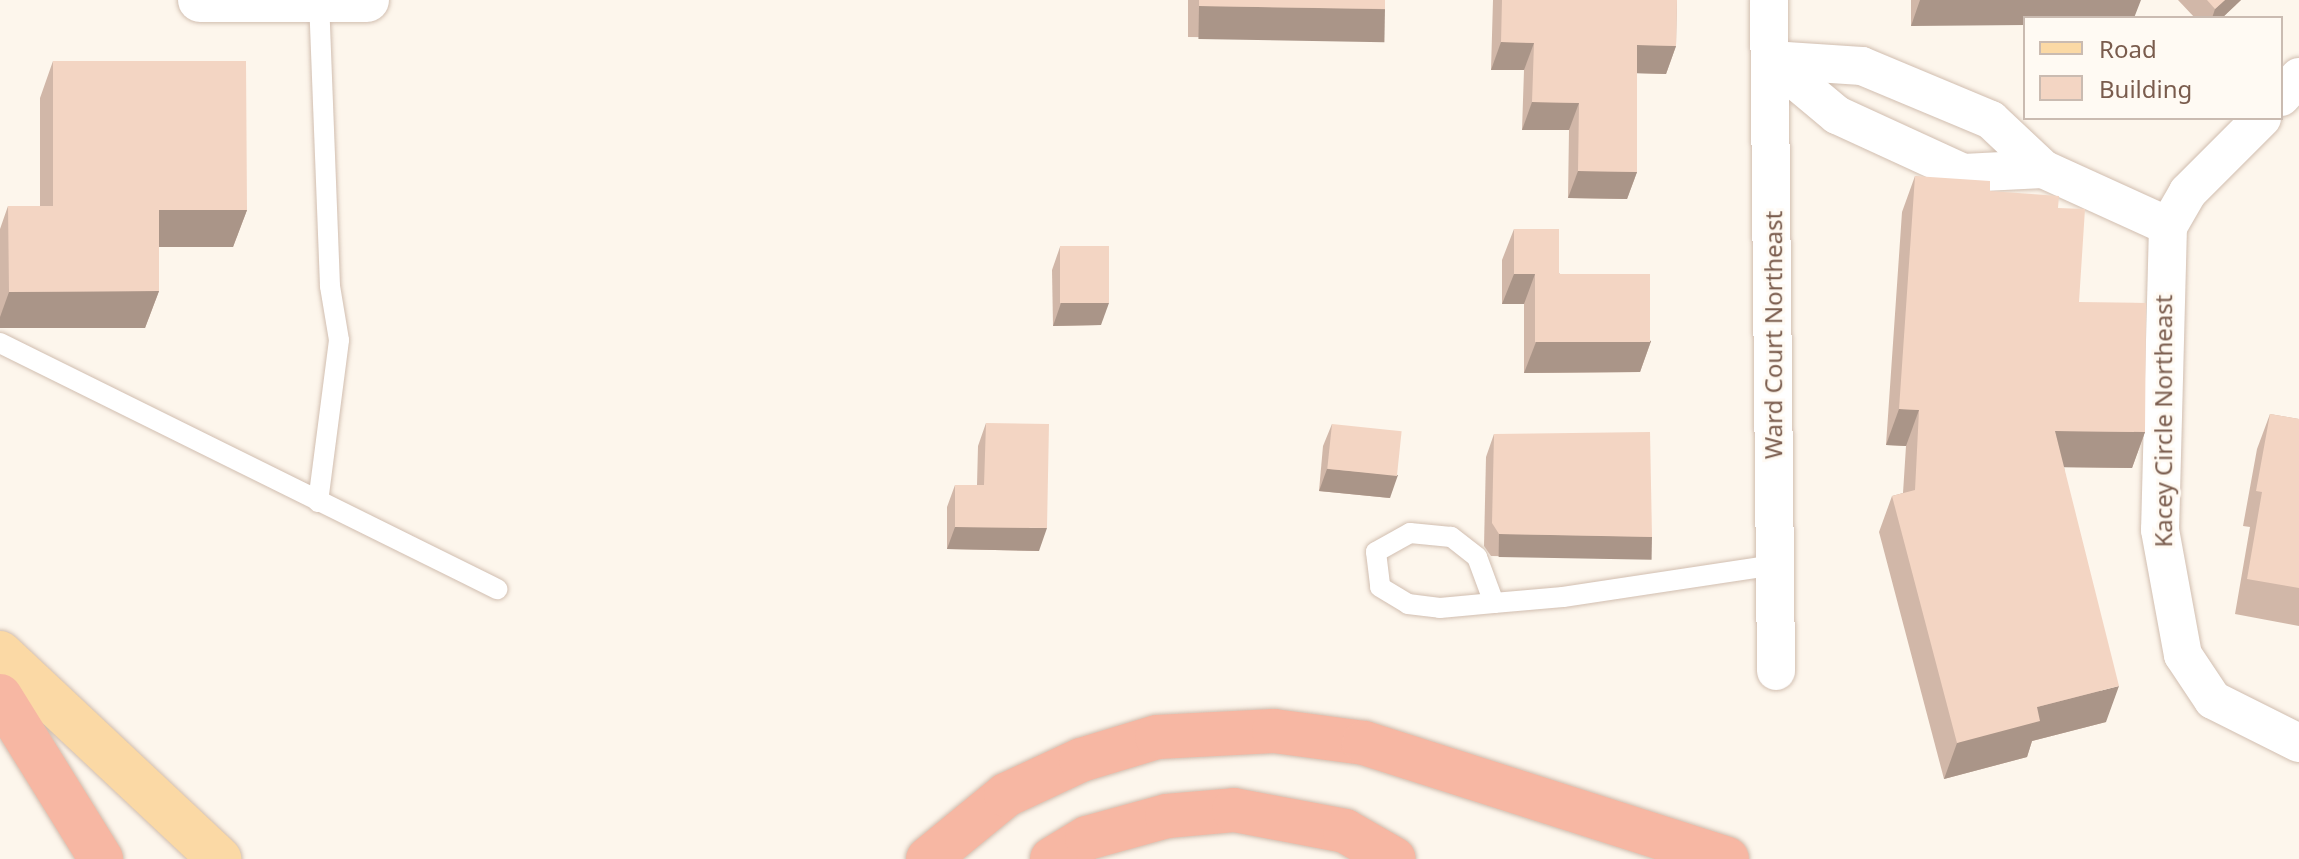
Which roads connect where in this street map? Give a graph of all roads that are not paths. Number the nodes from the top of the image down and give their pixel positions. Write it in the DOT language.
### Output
graph roads {
  1 [pos="200,0"];
  2 [pos="367,0"];
  3 [pos="1769,0"];
  4 [pos="319,1"];
  5 [pos="1771,60"];
  6 [pos="2299,77"];
  7 [pos="2283,95"];
  8 [pos="2260,120"];
  9 [pos="2043,169"];
  10 [pos="2168,226"];
  11 [pos="0,343"];
  12 [pos="318,502"];
  13 [pos="1775,565"];
  14 [pos="497,589"];
  15 [pos="1494,603"];
  16 [pos="0,653"];
  17 [pos="1776,671"];
  18 [pos="0,696"];
  19 [pos="2299,743"];
  20 [pos="101,859"];
  21 [pos="219,859"];
  22 [pos="928,859"];
  23 [pos="1052,859"];
  24 [pos="1394,859"];
  25 [pos="1727,859"];
  1 -- 4 [label="main road"];
  2 -- 4 [label="main road"];
  3 -- 5 [label="street, Ward Court Northeast"];
  4 -- 12 [label="lane"];
  5 -- 9 [label="street"];
  5 -- 9 [label="street"];
  5 -- 13 [label="street, Ward Court Northeast"];
  6 -- 7 [label="street"];
  8 -- 10 [label="street, Kacey Circle Northeast"];
  9 -- 10 [label="street"];
  10 -- 19 [label="street, Kacey Circle Northeast"];
  11 -- 12 [label="lane"];
  12 -- 14 [label="lane"];
  13 -- 15 [label="lane"];
  13 -- 17 [label="street, Ward Court Northeast"];
  15 -- 15 [label="lane"];
  16 -- 21 [label="main road"];
  18 -- 20 [label="highway"];
  22 -- 25 [label="highway"];
  23 -- 24 [label="highway"];
}
